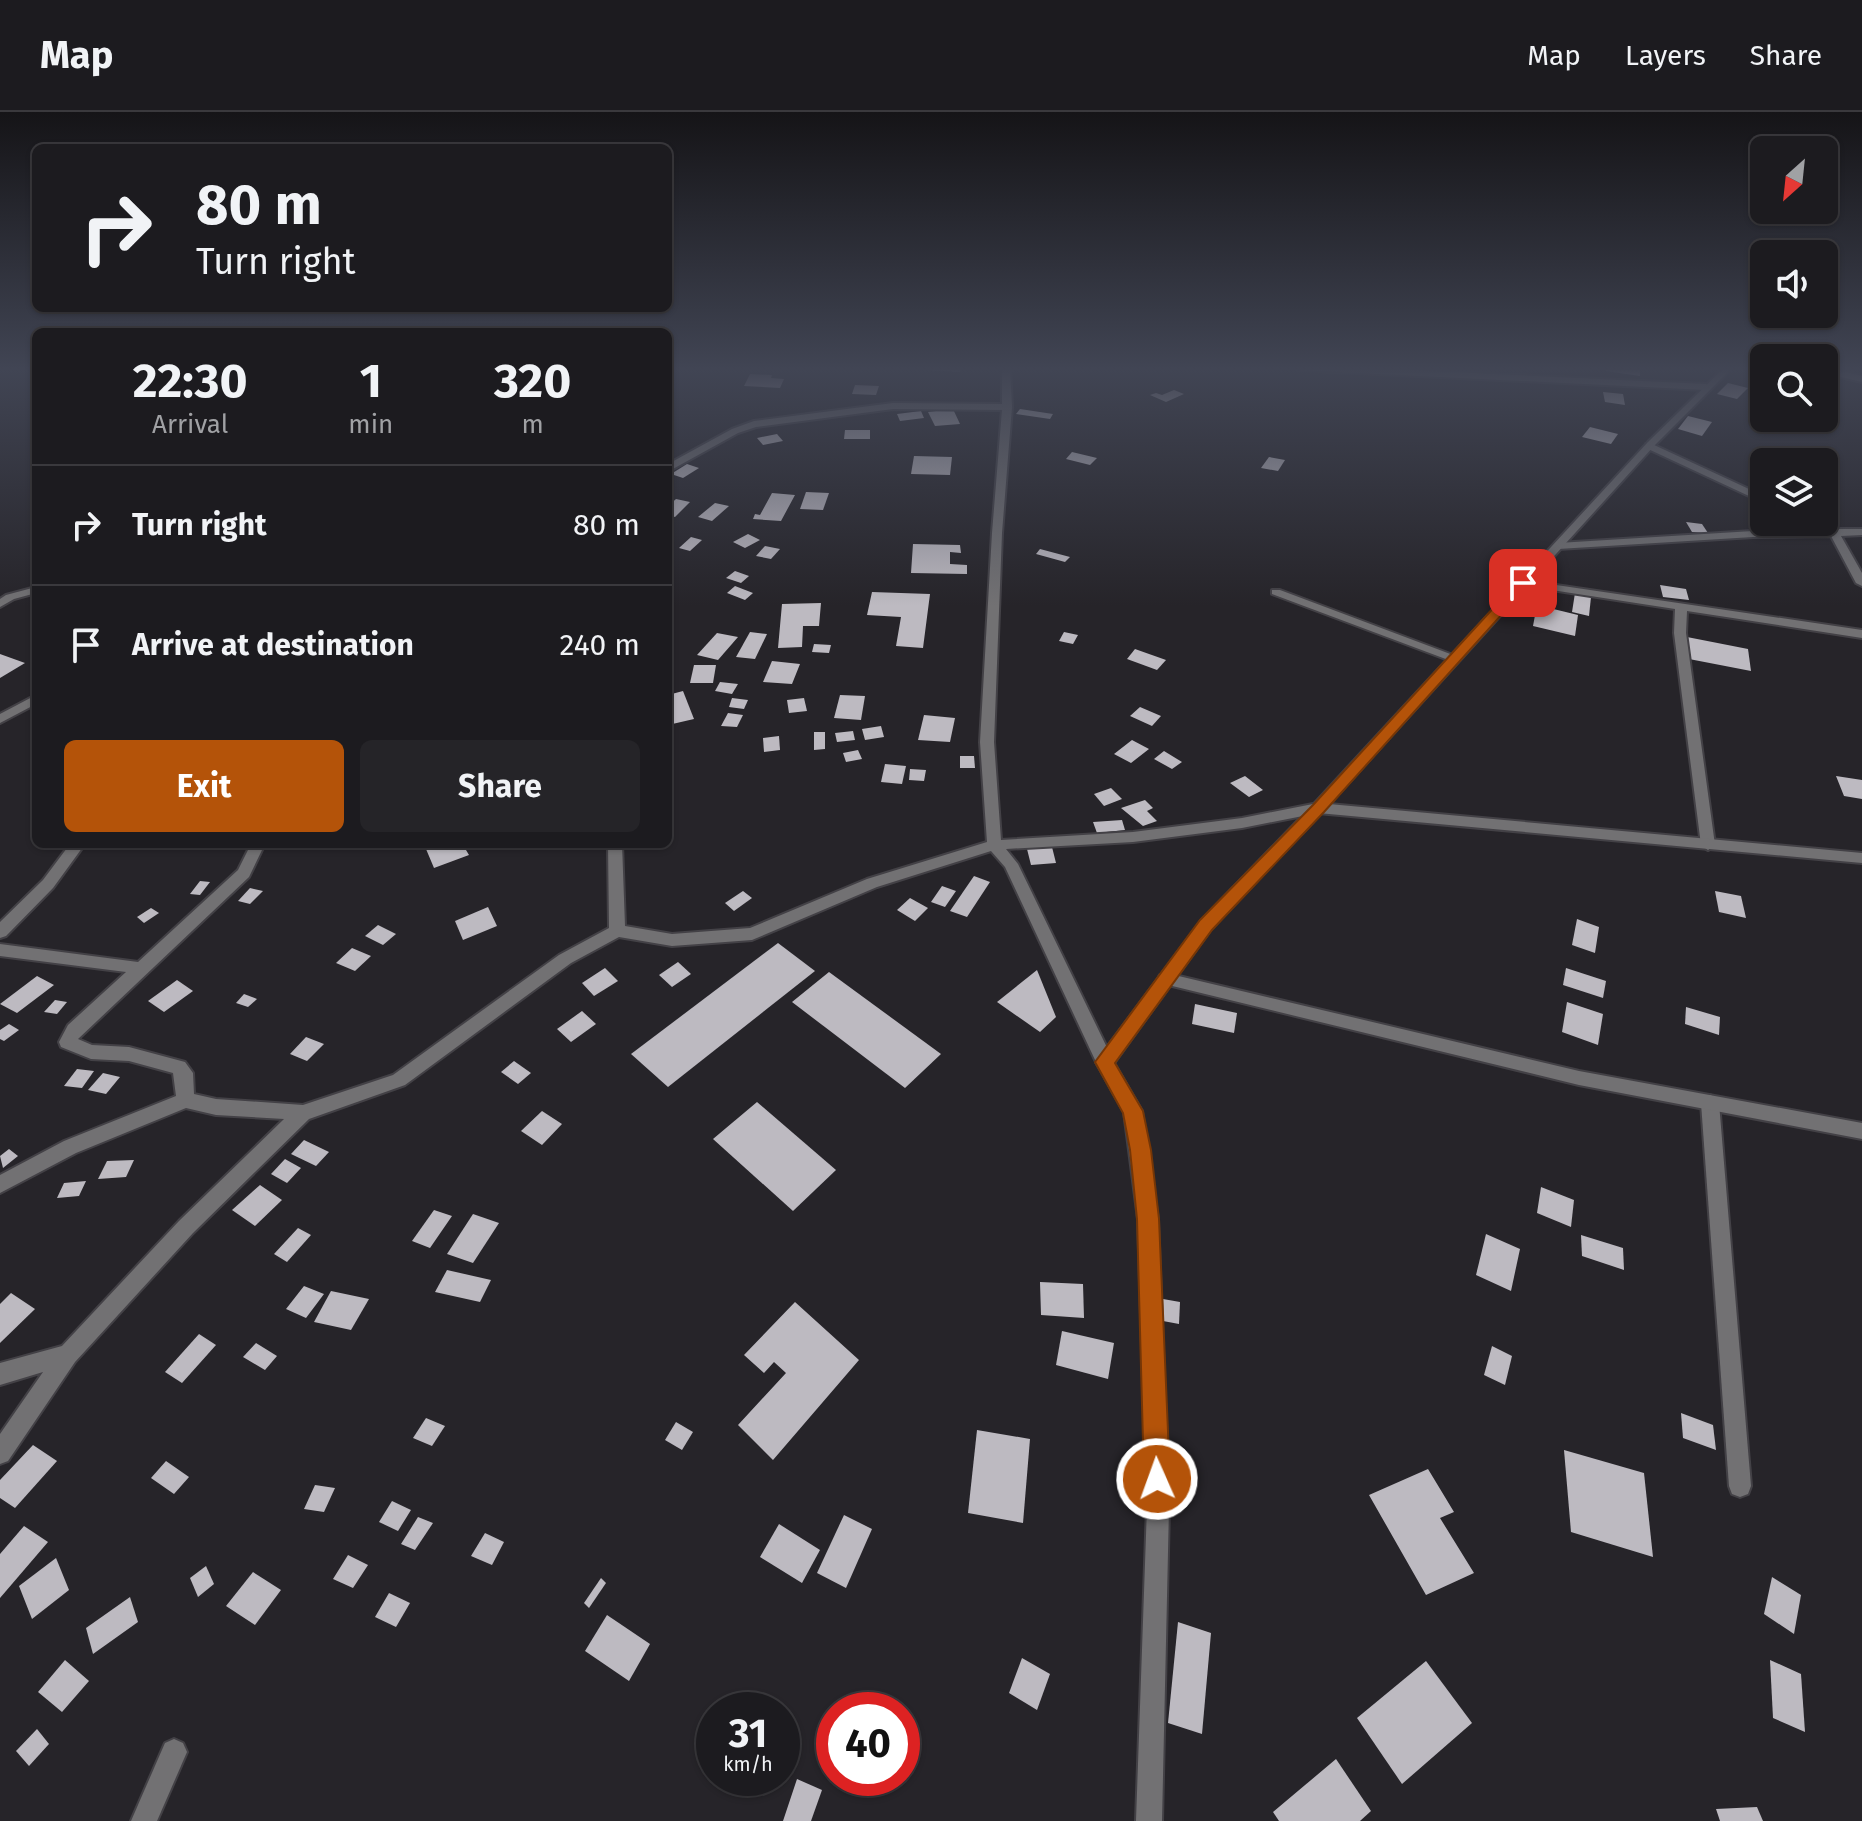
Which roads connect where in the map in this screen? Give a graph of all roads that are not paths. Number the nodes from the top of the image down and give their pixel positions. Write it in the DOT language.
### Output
graph roads {
  1 [pos="706,447"];
  2 [pos="1004,447"];
  3 [pos="1648,447"];
  4 [pos="1651,447"];
  5 [pos="672,466"];
  6 [pos="1750,493"];
  7 [pos="1838,532"];
  8 [pos="1862,532"];
  9 [pos="1755,536"];
  10 [pos="1836,536"];
  11 [pos="1558,546"];
  12 [pos="1523,583"];
  13 [pos="1862,583"];
  14 [pos="32,591"];
  15 [pos="1276,592"];
  16 [pos="0,604"];
  17 [pos="1681,606"];
  18 [pos="1862,634"];
  19 [pos="1455,658"];
  20 [pos="32,701"];
  21 [pos="0,719"];
  22 [pos="1318,808"];
  23 [pos="994,845"];
  24 [pos="1708,845"];
  25 [pos="75,848"];
  26 [pos="254,848"];
  27 [pos="615,848"];
  28 [pos="1862,858"];
  29 [pos="617,931"];
  30 [pos="0,932"];
  31 [pos="0,950"];
  32 [pos="139,968"];
  33 [pos="1166,979"];
  34 [pos="1105,1062"];
  35 [pos="185,1100"];
  36 [pos="1710,1103"];
  37 [pos="303,1113"];
  38 [pos="1862,1131"];
  39 [pos="0,1184"];
  40 [pos="68,1355"];
  41 [pos="0,1374"];
  42 [pos="0,1453"];
  43 [pos="1740,1486"];
  44 [pos="174,1752"];
  45 [pos="144,1821"];
  46 [pos="1149,1821"];
  1 -- 5 [label="street"];
  2 -- 23 [label="street"];
  3 -- 11 [label="street"];
  4 -- 6 [label="street"];
  7 -- 8 [label="street"];
  9 -- 11 [label="street"];
  10 -- 13 [label="street"];
  11 -- 12 [label="street"];
  12 -- 17 [label="street"];
  12 -- 19 [label="street"];
  14 -- 16 [label="street"];
  15 -- 19 [label="street"];
  17 -- 18 [label="street"];
  17 -- 24 [label="street"];
  19 -- 22 [label="street"];
  20 -- 21 [label="street"];
  22 -- 23 [label="street"];
  22 -- 24 [label="street"];
  22 -- 33 [label="street"];
  23 -- 29 [label="street"];
  23 -- 34 [label="street"];
  24 -- 28 [label="street"];
  25 -- 30 [label="street"];
  26 -- 32 [label="street"];
  27 -- 29 [label="street"];
  29 -- 37 [label="street"];
  31 -- 32 [label="street"];
  32 -- 35 [label="street"];
  33 -- 34 [label="street"];
  33 -- 36 [label="street"];
  34 -- 46 [label="street"];
  35 -- 37 [label="street"];
  35 -- 39 [label="street"];
  36 -- 38 [label="street"];
  36 -- 43 [label="street"];
  37 -- 40 [label="street"];
  40 -- 41 [label="street"];
  40 -- 42 [label="street"];
  44 -- 45 [label="street"];
}
